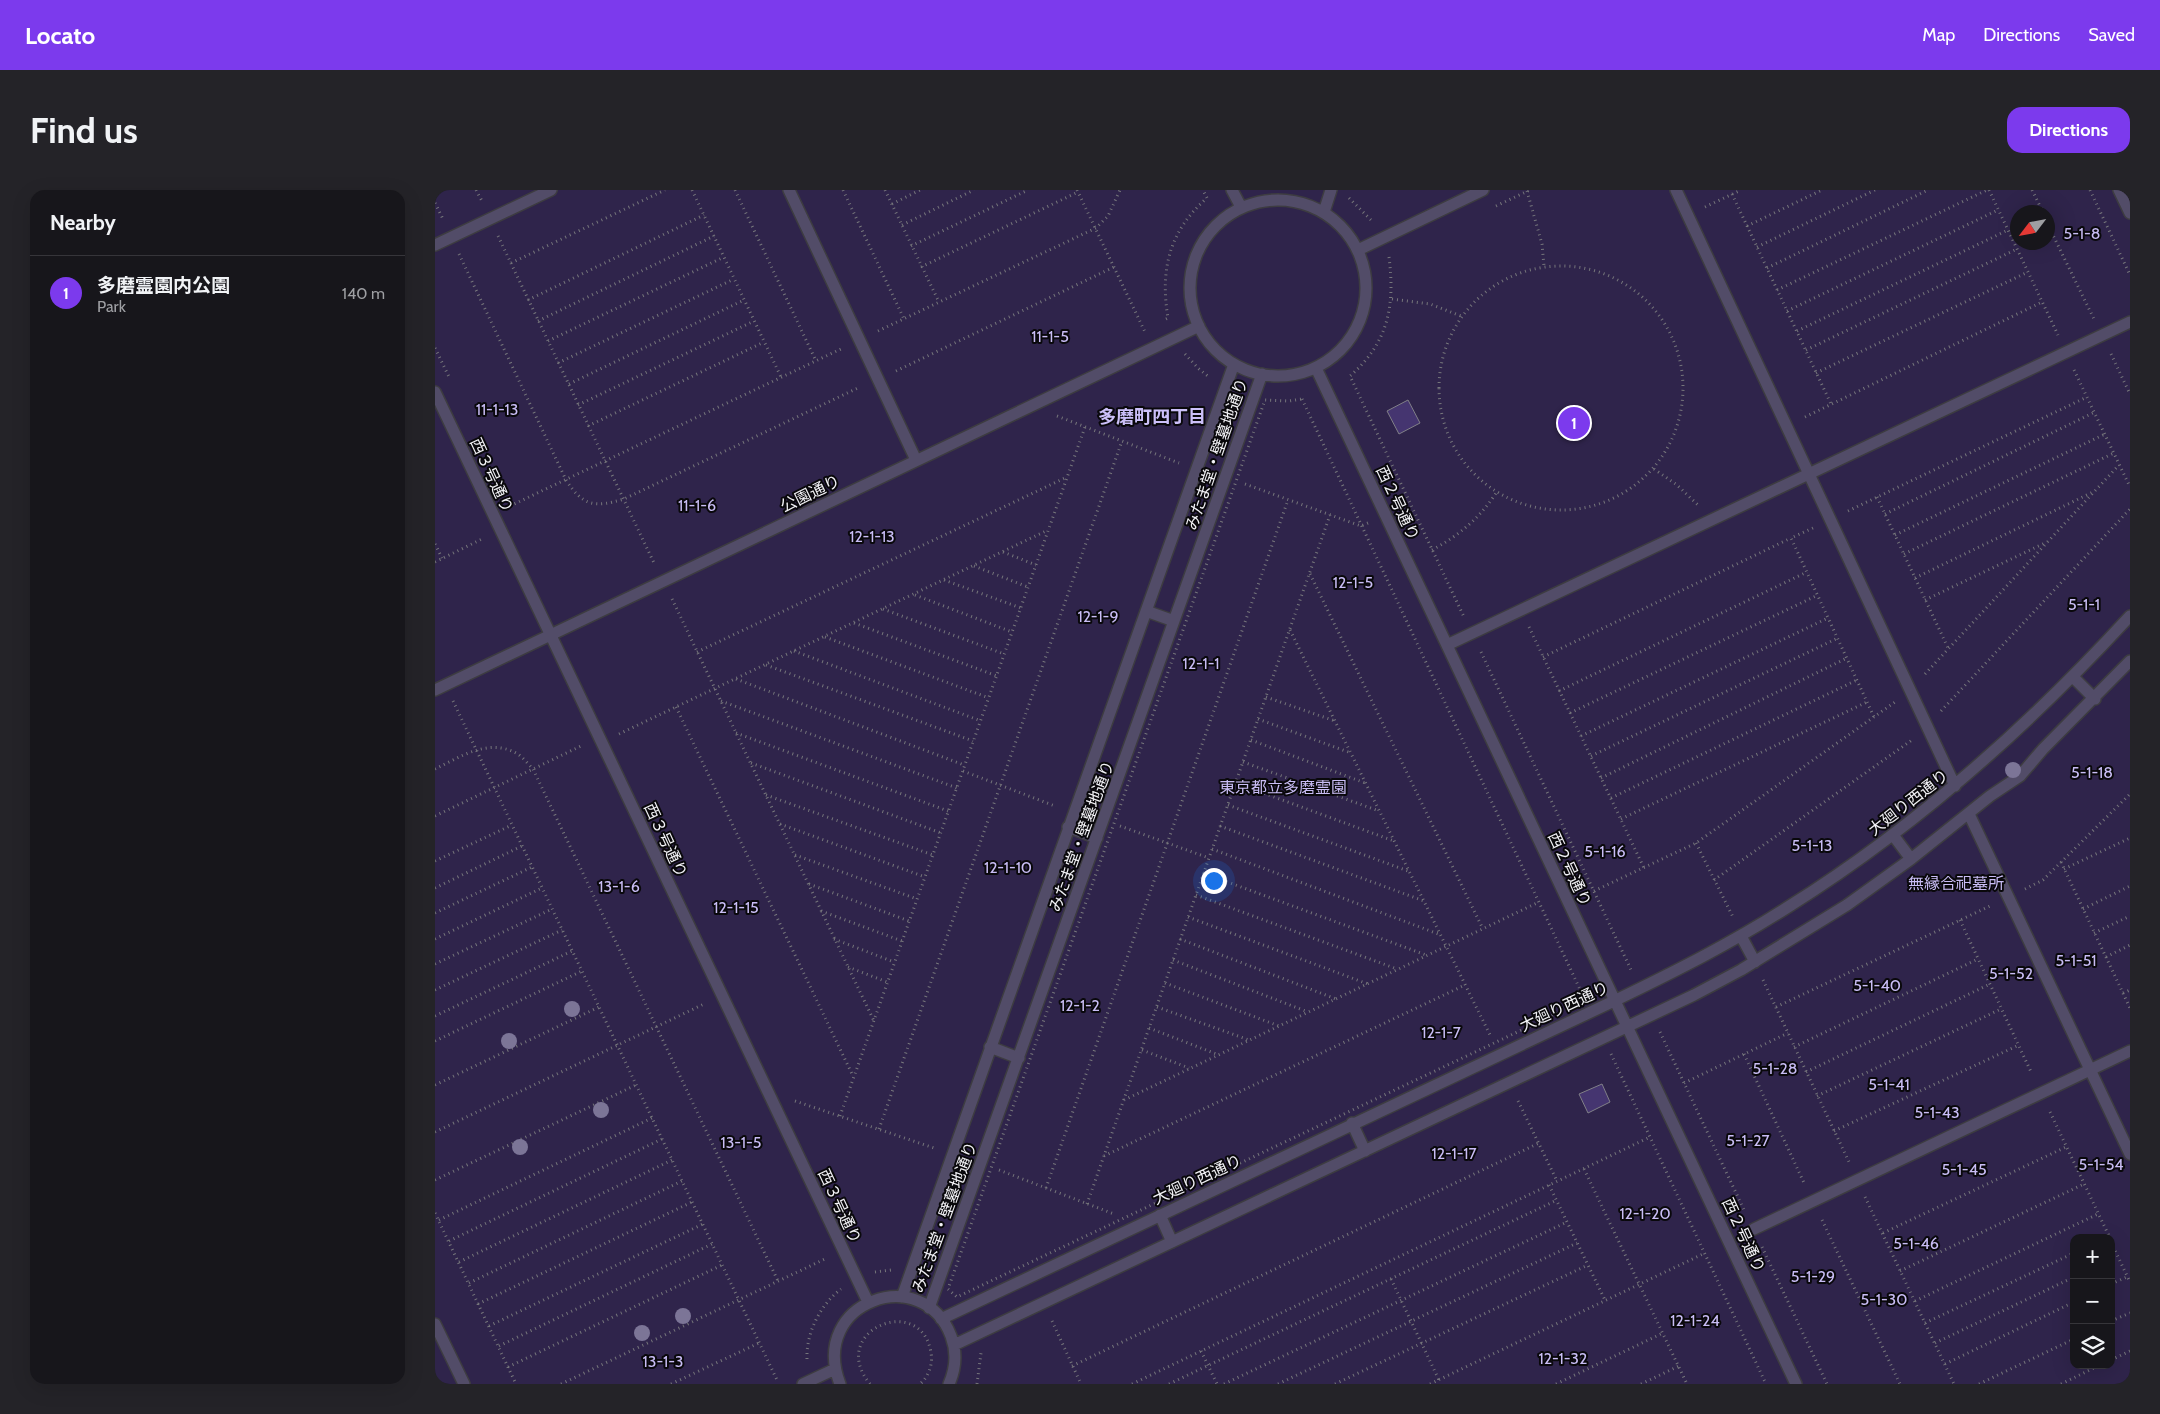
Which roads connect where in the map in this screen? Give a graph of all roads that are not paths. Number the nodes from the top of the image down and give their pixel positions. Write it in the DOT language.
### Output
graph roads {
  1 [pos="551,190"];
  2 [pos="789,190"];
  3 [pos="1232,190"];
  4 [pos="1331,190"];
  5 [pos="1483,190"];
  6 [pos="1676,190"];
  7 [pos="2119,190"];
  8 [pos="1291,195"];
  9 [pos="1241,208"];
  10 [pos="1324,212"];
  11 [pos="2130,213"];
  12 [pos="435,246"];
  13 [pos="1358,250"];
  14 [pos="2130,322"];
  15 [pos="1199,326"];
  16 [pos="1234,364"];
  17 [pos="1316,368"];
  18 [pos="1262,374"];
  19 [pos="435,392"];
  20 [pos="916,460"];
  21 [pos="1809,474"];
  22 [pos="1146,611"];
  23 [pos="2130,616"];
  24 [pos="1175,622"];
  25 [pos="551,635"];
  26 [pos="1447,645"];
  27 [pos="2130,661"];
  28 [pos="2073,677"];
  29 [pos="435,690"];
  30 [pos="2095,699"];
  31 [pos="1955,786"];
  32 [pos="1969,814"];
  33 [pos="1068,827"];
  34 [pos="1893,835"];
  35 [pos="1097,838"];
  36 [pos="1911,859"];
  37 [pos="1741,936"];
  38 [pos="1755,962"];
  39 [pos="1615,1000"];
  40 [pos="1627,1027"];
  41 [pos="990,1048"];
  42 [pos="2130,1051"];
  43 [pos="1019,1058"];
  44 [pos="2090,1070"];
  45 [pos="1352,1123"];
  46 [pos="1365,1151"];
  47 [pos="2130,1154"];
  48 [pos="1160,1215"];
  49 [pos="1754,1229"];
  50 [pos="1173,1242"];
  51 [pos="902,1297"];
  52 [pos="868,1302"];
  53 [pos="929,1308"];
  54 [pos="941,1318"];
  55 [pos="435,1324"];
  56 [pos="954,1345"];
  57 [pos="835,1369"];
  58 [pos="464,1384"];
  59 [pos="803,1384"];
  60 [pos="840,1384"];
  61 [pos="949,1384"];
  62 [pos="1796,1384"];
  1 -- 12 [label="lane"];
  2 -- 20 [label="lane"];
  3 -- 9 [label="lane"];
  4 -- 10 [label="lane"];
  5 -- 13 [label="lane"];
  6 -- 21 [label="lane"];
  7 -- 11 [label="lane"];
  8 -- 9 [label="lane"];
  8 -- 10 [label="lane"];
  9 -- 15 [label="lane"];
  10 -- 13 [label="lane"];
  13 -- 17 [label="lane"];
  14 -- 21 [label="lane"];
  15 -- 16 [label="lane"];
  15 -- 20 [label="lane, 公園通り"];
  16 -- 18 [label="lane"];
  16 -- 22 [label="lane, みたま堂・壁墓地通り"];
  17 -- 18 [label="lane"];
  17 -- 26 [label="lane, 西２号通り"];
  18 -- 24 [label="lane, みたま堂・壁墓地通り"];
  19 -- 25 [label="lane, 西３号通り"];
  20 -- 25 [label="lane, 公園通り"];
  21 -- 26 [label="lane"];
  21 -- 31 [label="lane"];
  22 -- 24 [label="lane"];
  22 -- 33 [label="lane, みたま堂・壁墓地通り"];
  23 -- 28 [label="lane, 大廻り西通り"];
  24 -- 35 [label="lane, みたま堂・壁墓地通り"];
  25 -- 29 [label="lane, 公園通り"];
  25 -- 52 [label="lane, 西３号通り"];
  26 -- 39 [label="lane, 西２号通り"];
  27 -- 30 [label="lane"];
  28 -- 30 [label="lane"];
  28 -- 31 [label="lane, 大廻り西通り"];
  30 -- 32 [label="lane"];
  31 -- 34 [label="lane, 大廻り西通り"];
  32 -- 36 [label="lane"];
  32 -- 44 [label="lane"];
  33 -- 35 [label="lane"];
  33 -- 41 [label="lane, みたま堂・壁墓地通り"];
  34 -- 36 [label="lane"];
  34 -- 37 [label="lane, 大廻り西通り"];
  35 -- 43 [label="lane, みたま堂・壁墓地通り"];
  36 -- 38 [label="lane"];
  37 -- 38 [label="lane"];
  37 -- 39 [label="lane, 大廻り西通り"];
  38 -- 40 [label="lane"];
  39 -- 40 [label="lane, 西２号通り"];
  39 -- 45 [label="lane, 大廻り西通り"];
  40 -- 46 [label="lane"];
  40 -- 62 [label="lane, 西２号通り"];
  41 -- 43 [label="lane"];
  41 -- 51 [label="lane, みたま堂・壁墓地通り"];
  42 -- 44 [label="lane"];
  43 -- 53 [label="lane, みたま堂・壁墓地通り"];
  44 -- 47 [label="lane"];
  44 -- 49 [label="lane"];
  45 -- 46 [label="lane"];
  45 -- 48 [label="lane, 大廻り西通り"];
  46 -- 50 [label="lane"];
  48 -- 50 [label="lane"];
  48 -- 54 [label="lane, 大廻り西通り"];
  50 -- 56 [label="lane"];
  51 -- 52 [label="lane"];
  51 -- 53 [label="lane"];
  52 -- 57 [label="lane"];
  53 -- 54 [label="lane"];
  54 -- 56 [label="lane"];
  55 -- 58 [label="lane"];
  56 -- 61 [label="lane"];
  57 -- 59 [label="lane"];
  57 -- 60 [label="lane"];
}
